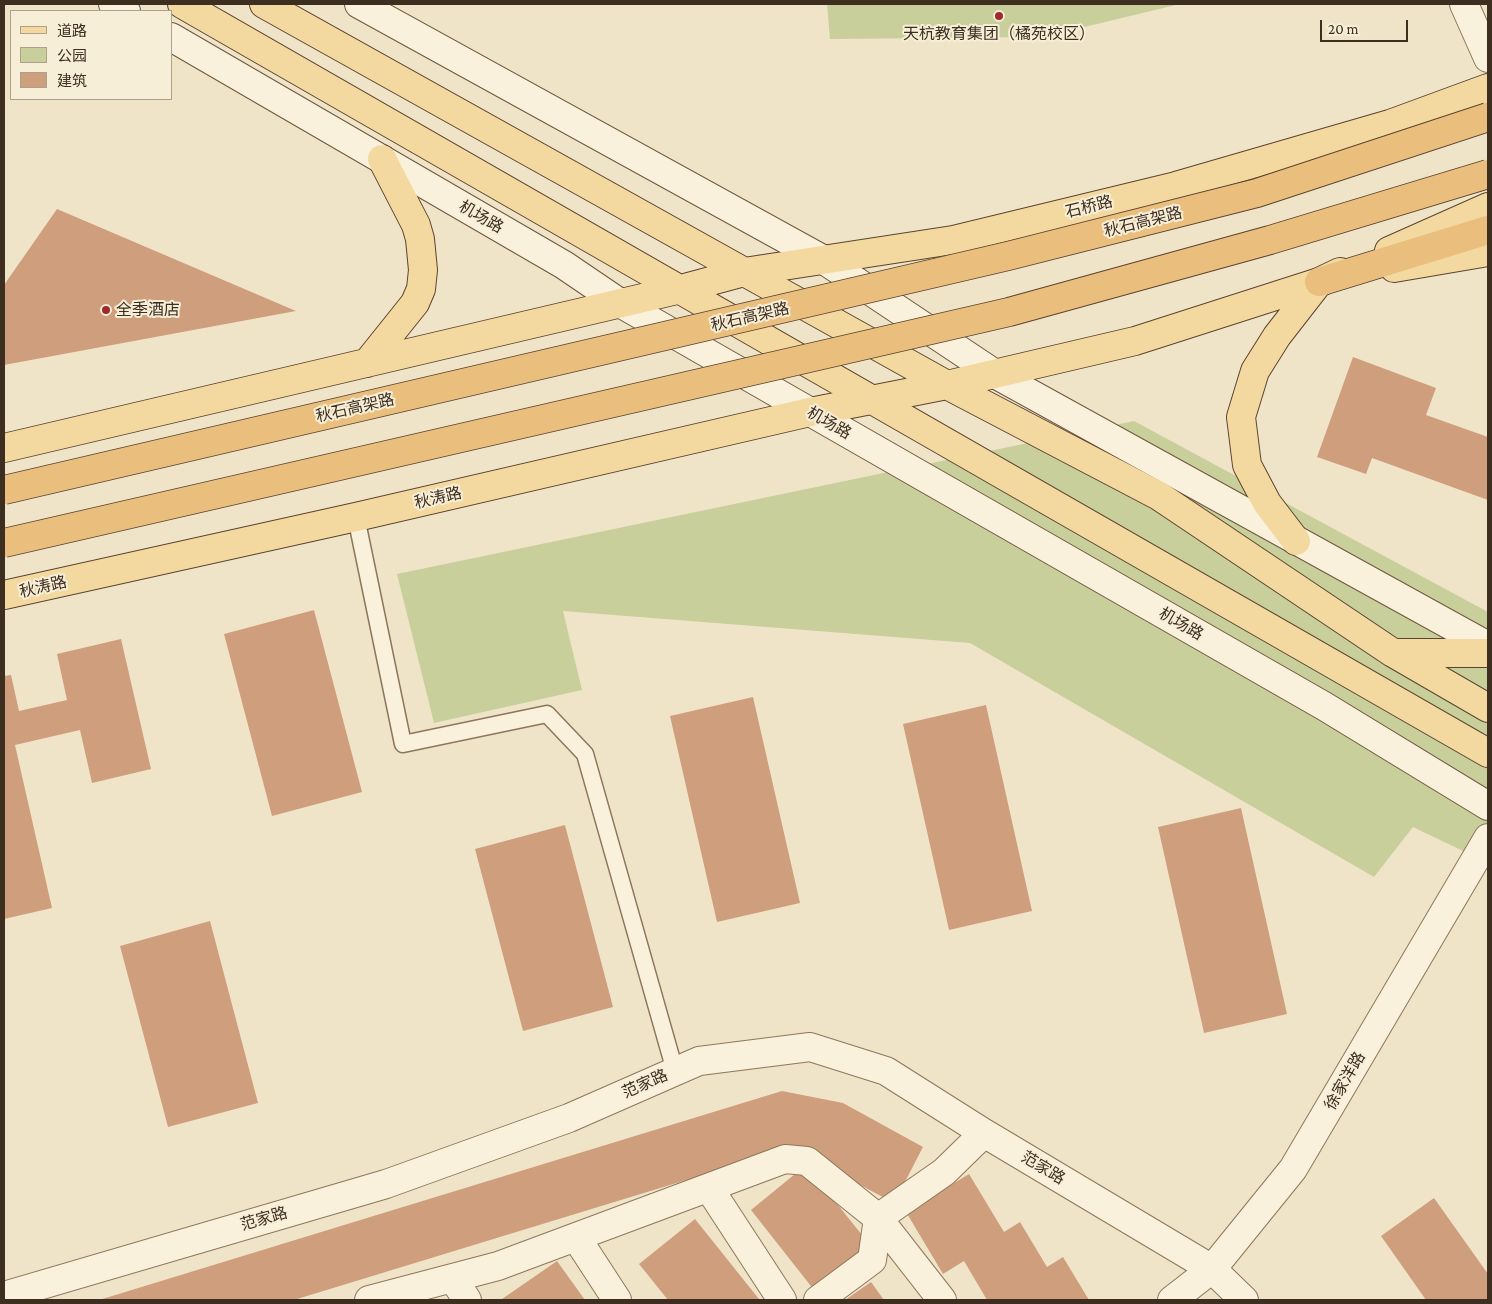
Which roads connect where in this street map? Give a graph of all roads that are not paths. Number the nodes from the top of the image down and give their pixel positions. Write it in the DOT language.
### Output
graph roads {
  1 [pos="113,4"];
  2 [pos="182,4"];
  3 [pos="264,4"];
  4 [pos="360,4"];
  5 [pos="1464,4"];
  6 [pos="124,10"];
  7 [pos="172,38"];
  8 [pos="1488,58"];
  9 [pos="1488,88"];
  10 [pos="1488,117"];
  11 [pos="382,159"];
  12 [pos="1488,174"];
  13 [pos="1488,206"];
  14 [pos="1488,230"];
  15 [pos="1488,252"];
  16 [pos="824,260"];
  17 [pos="744,272"];
  18 [pos="1319,282"];
  19 [pos="681,289"];
  20 [pos="620,304"];
  21 [pos="367,363"];
  22 [pos="994,374"];
  23 [pos="947,385"];
  24 [pos="872,400"];
  25 [pos="810,412"];
  26 [pos="4,448"];
  27 [pos="4,490"];
  28 [pos="356,517"];
  29 [pos="1296,541"];
  30 [pos="4,543"];
  31 [pos="4,595"];
  32 [pos="1488,646"];
  33 [pos="1393,653"];
  34 [pos="1488,653"];
  35 [pos="1488,708"];
  36 [pos="1488,752"];
  37 [pos="1488,806"];
  38 [pos="1488,838"];
  39 [pos="675,1071"];
  40 [pos="984,1133"];
  41 [pos="709,1188"];
  42 [pos="878,1218"];
  43 [pos="576,1237"];
  44 [pos="1212,1269"];
  45 [pos="453,1278"];
  46 [pos="4,1296"];
  47 [pos="369,1300"];
  48 [pos="467,1300"];
  49 [pos="617,1300"];
  50 [pos="782,1300"];
  51 [pos="818,1300"];
  52 [pos="942,1300"];
  53 [pos="1172,1300"];
  54 [pos="1244,1300"];
  1 -- 6 [label="street"];
  2 -- 19 [label="main road"];
  3 -- 17 [label="main road"];
  4 -- 16 [label="street"];
  5 -- 8 [label="street"];
  7 -- 11 [label="street, 机场路"];
  9 -- 16 [label="main road, 石桥路"];
  10 -- 27 [label="highway, 秋石高架路, bridge"];
  11 -- 20 [label="street, 机场路"];
  11 -- 21 [label="main road"];
  12 -- 30 [label="highway, bridge"];
  13 -- 18 [label="main road"];
  14 -- 18 [label="highway"];
  15 -- 18 [label="main road"];
  16 -- 17 [label="main road, 石桥路"];
  16 -- 22 [label="street"];
  17 -- 19 [label="main road, 石桥路"];
  17 -- 23 [label="main road"];
  18 -- 22 [label="main road"];
  18 -- 29 [label="main road"];
  19 -- 20 [label="main road"];
  19 -- 24 [label="main road"];
  20 -- 21 [label="main road"];
  20 -- 25 [label="street, 机场路"];
  21 -- 26 [label="main road"];
  22 -- 23 [label="main road"];
  22 -- 29 [label="street"];
  23 -- 24 [label="main road"];
  23 -- 33 [label="main road"];
  24 -- 25 [label="main road, 秋涛路"];
  24 -- 36 [label="main road"];
  25 -- 28 [label="main road, 秋涛路"];
  25 -- 37 [label="street, 机场路"];
  28 -- 31 [label="main road, 秋涛路"];
  28 -- 39 [label="lane"];
  29 -- 32 [label="street"];
  33 -- 34 [label="main road"];
  33 -- 35 [label="main road"];
  38 -- 44 [label="street, 徐家洋路"];
  39 -- 40 [label="street, 范家路"];
  39 -- 46 [label="street, 范家路"];
  40 -- 42 [label="street"];
  40 -- 44 [label="street, 范家路"];
  41 -- 42 [label="street"];
  41 -- 43 [label="street"];
  41 -- 50 [label="street"];
  42 -- 51 [label="street"];
  42 -- 52 [label="street"];
  43 -- 45 [label="street"];
  43 -- 49 [label="street"];
  44 -- 53 [label="street, 徐家洋路"];
  44 -- 54 [label="street, 范家路"];
  45 -- 47 [label="street"];
  45 -- 48 [label="street"];
}
